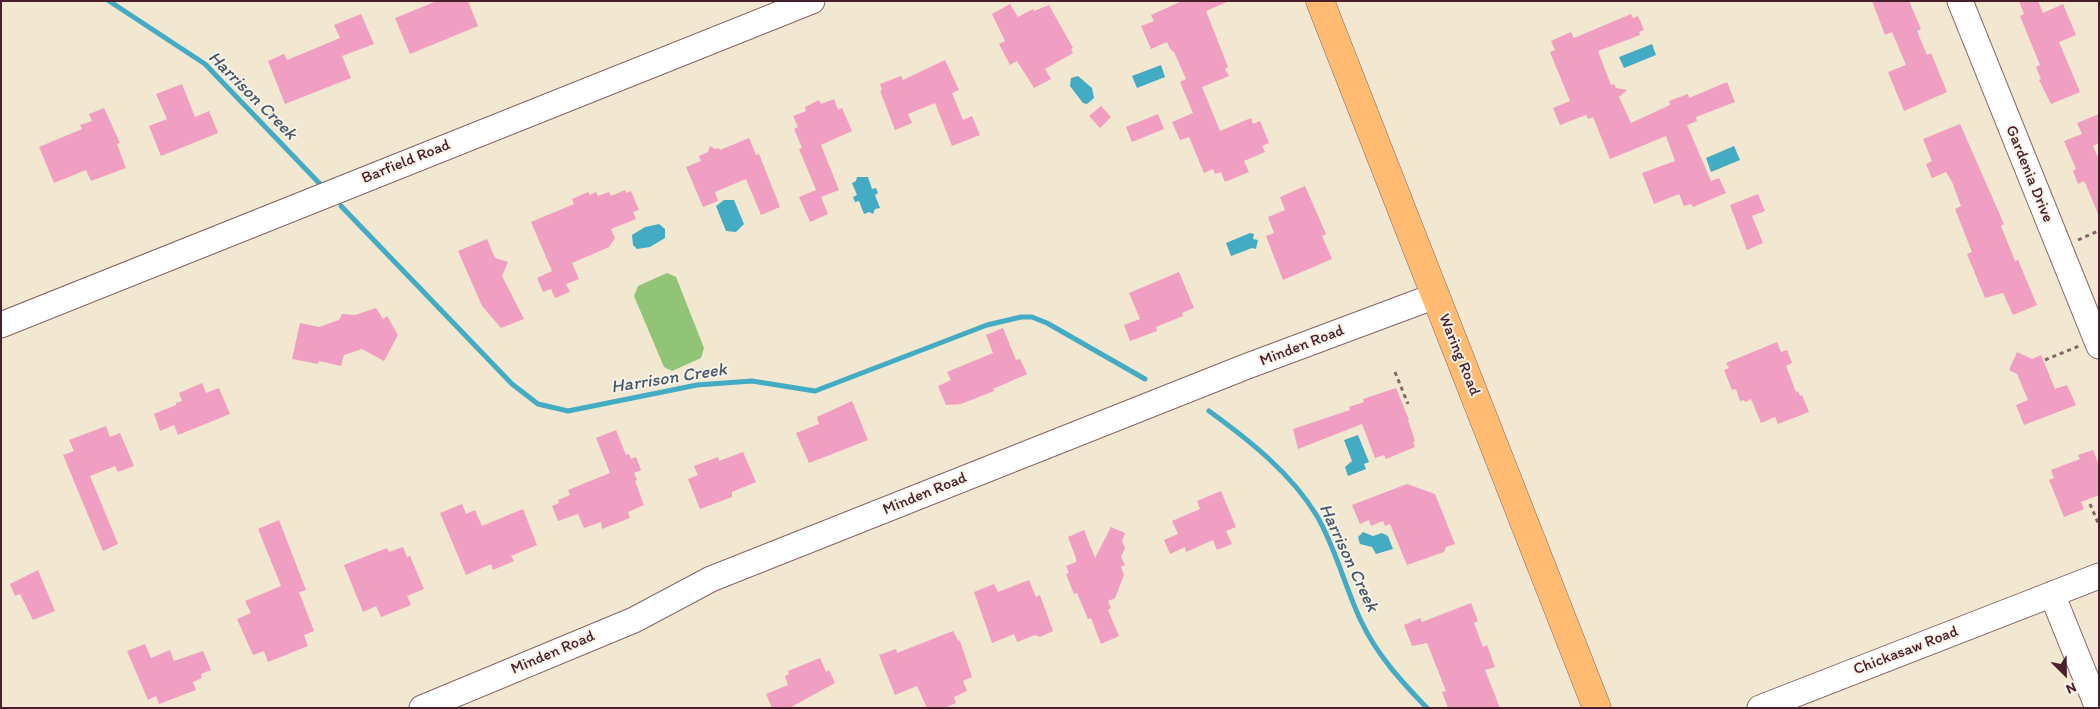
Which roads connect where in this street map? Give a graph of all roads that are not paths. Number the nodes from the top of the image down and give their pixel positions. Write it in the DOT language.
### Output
graph roads {
  1 [pos="812,1"];
  2 [pos="1320,1"];
  3 [pos="1960,1"];
  4 [pos="1435,296"];
  5 [pos="2093,315"];
  6 [pos="1,325"];
  7 [pos="2089,346"];
  8 [pos="2099,576"];
  9 [pos="2052,594"];
  10 [pos="422,708"];
  11 [pos="1597,708"];
  12 [pos="1760,708"];
  13 [pos="2098,708"];
  1 -- 6 [label="street, Barfield Road"];
  2 -- 4 [label="main road, Waring Road"];
  3 -- 5 [label="street, Gardenia Drive"];
  4 -- 10 [label="street, Minden Road"];
  4 -- 11 [label="main road, Waring Road"];
  5 -- 7 [label="street, Gardenia Drive"];
  8 -- 9 [label="street"];
  9 -- 12 [label="street, Chickasaw Road"];
  9 -- 13 [label="street"];
}
